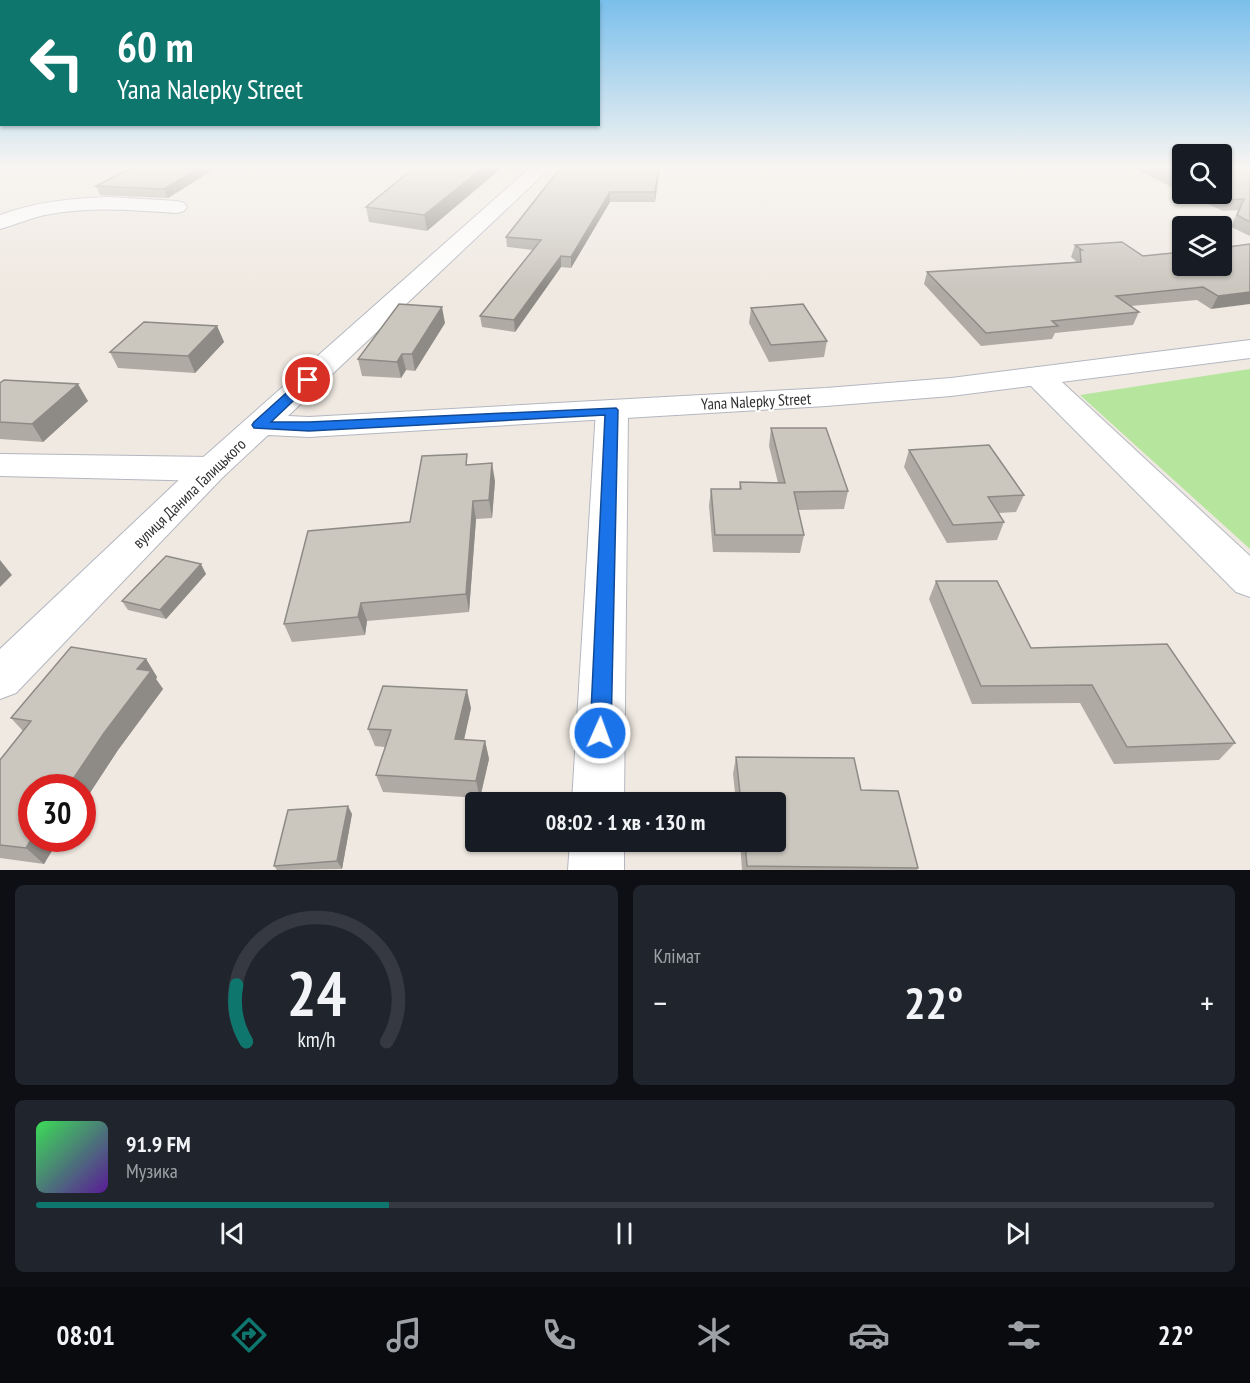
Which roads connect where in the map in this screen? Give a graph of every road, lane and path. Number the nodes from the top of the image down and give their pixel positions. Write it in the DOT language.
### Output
graph roads {
  1 [pos="56,207"];
  2 [pos="167,207"];
  3 [pos="177,207"];
  4 [pos="498,207"];
  5 [pos="0,222"];
  6 [pos="1250,349"];
  7 [pos="1038,376"];
  8 [pos="612,410"];
  9 [pos="259,425"];
  10 [pos="0,465"];
  11 [pos="212,469"];
  12 [pos="1250,581"];
  13 [pos="0,679"];
  14 [pos="598,792"];
  15 [pos="597,852"];
  16 [pos="596,870"];
  1 -- 5 [label="street"];
  2 -- 3 [label="street"];
  4 -- 9 [label="street, вулиця Данила Галицького"];
  6 -- 7 [label="street, Yana Nalepky Street"];
  7 -- 8 [label="street, Yana Nalepky Street"];
  7 -- 12 [label="street"];
  8 -- 9 [label="street, Yana Nalepky Street"];
  8 -- 14 [label="street"];
  9 -- 11 [label="street, вулиця Данила Галицького"];
  10 -- 11 [label="street"];
  11 -- 13 [label="street, вулиця Данила Галицького"];
  15 -- 16 [label="street"];
}
